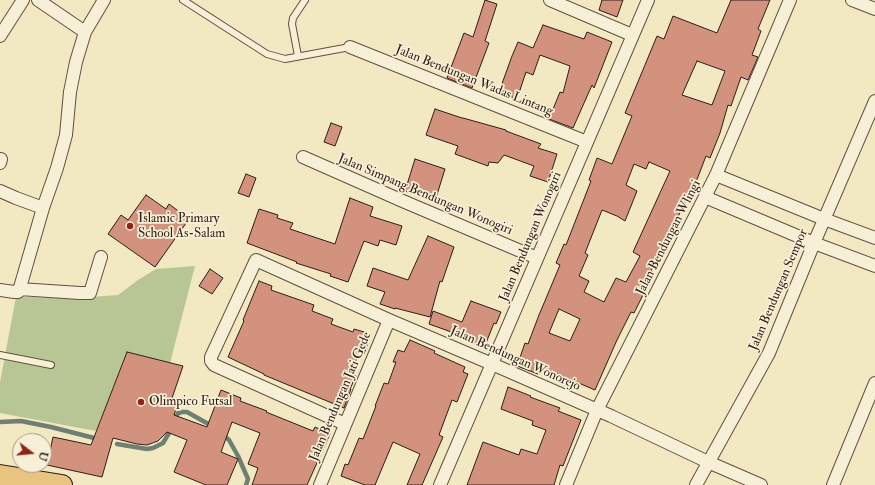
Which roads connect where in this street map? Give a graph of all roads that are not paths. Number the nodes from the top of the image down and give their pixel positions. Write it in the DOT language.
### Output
graph roads {
  1 [pos="24,0"];
  2 [pos="38,0"];
  3 [pos="104,0"];
  4 [pos="183,0"];
  5 [pos="305,0"];
  6 [pos="550,0"];
  7 [pos="648,0"];
  8 [pos="790,0"];
  9 [pos="852,0"];
  10 [pos="875,10"];
  11 [pos="85,32"];
  12 [pos="632,35"];
  13 [pos="0,36"];
  14 [pos="350,47"];
  15 [pos="298,56"];
  16 [pos="875,101"];
  17 [pos="587,142"];
  18 [pos="303,157"];
  19 [pos="716,175"];
  20 [pos="0,191"];
  21 [pos="705,197"];
  22 [pos="43,208"];
  23 [pos="824,219"];
  24 [pos="875,238"];
  25 [pos="814,243"];
  26 [pos="101,257"];
  27 [pos="537,258"];
  28 [pos="875,266"];
  29 [pos="19,289"];
  30 [pos="0,290"];
  31 [pos="389,320"];
  32 [pos="0,354"];
  33 [pos="492,364"];
  34 [pos="51,365"];
  35 [pos="875,383"];
  36 [pos="597,410"];
  37 [pos="345,424"];
  38 [pos="708,462"];
  39 [pos="0,475"];
  40 [pos="62,485"];
  41 [pos="320,485"];
  42 [pos="440,485"];
  43 [pos="566,485"];
  44 [pos="696,485"];
  45 [pos="761,485"];
  46 [pos="833,485"];
  1 -- 13 [label="street"];
  2 -- 11 [label="street"];
  3 -- 11 [label="street"];
  4 -- 15 [label="lane"];
  5 -- 15 [label="lane"];
  6 -- 12 [label="street"];
  7 -- 12 [label="street, Jalan Bendungan Wonogiri"];
  8 -- 19 [label="street, Jalan Bendungan Wlingi"];
  9 -- 10 [label="street"];
  11 -- 22 [label="street"];
  12 -- 17 [label="street, Jalan Bendungan Wonogiri"];
  14 -- 15 [label="lane"];
  14 -- 17 [label="street, Jalan Bendungan Wadas Lintang"];
  16 -- 23 [label="street, Jalan Bendungan Sempor"];
  17 -- 27 [label="street, Jalan Bendungan Wonogiri"];
  18 -- 27 [label="street, Jalan Simpang Bendungan Wonogiri"];
  19 -- 21 [label="street, Jalan Bendungan Wlingi"];
  19 -- 23 [label="street"];
  20 -- 22 [label="street"];
  21 -- 25 [label="street"];
  21 -- 36 [label="street, Jalan Bendungan Wlingi"];
  22 -- 29 [label="street"];
  23 -- 24 [label="street"];
  23 -- 25 [label="street, Jalan Bendungan Sempor"];
  25 -- 28 [label="street"];
  25 -- 38 [label="street, Jalan Bendungan Sempor"];
  26 -- 29 [label="street"];
  27 -- 33 [label="street, Jalan Bendungan Wonogiri"];
  29 -- 30 [label="street"];
  31 -- 33 [label="street, Jalan Bendungan Wonorejo"];
  31 -- 37 [label="street, Jalan Bendungan Jati Gede"];
  31 -- 37 [label="street, Jalan Bendungan Wonorejo"];
  32 -- 34 [label="lane"];
  33 -- 36 [label="street, Jalan Bendungan Wonorejo"];
  33 -- 42 [label="street, Jalan Bendungan Wonogiri"];
  35 -- 46 [label="street"];
  36 -- 38 [label="street, Jalan Bendungan Wonorejo"];
  36 -- 43 [label="street, Jalan Bendungan Wlingi"];
  37 -- 41 [label="street, Jalan Bendungan Jati Gede"];
  38 -- 44 [label="street, Jalan Bendungan Sempor"];
  38 -- 45 [label="street, Jalan Bendungan Wonorejo"];
  39 -- 40 [label="main road"];
}
